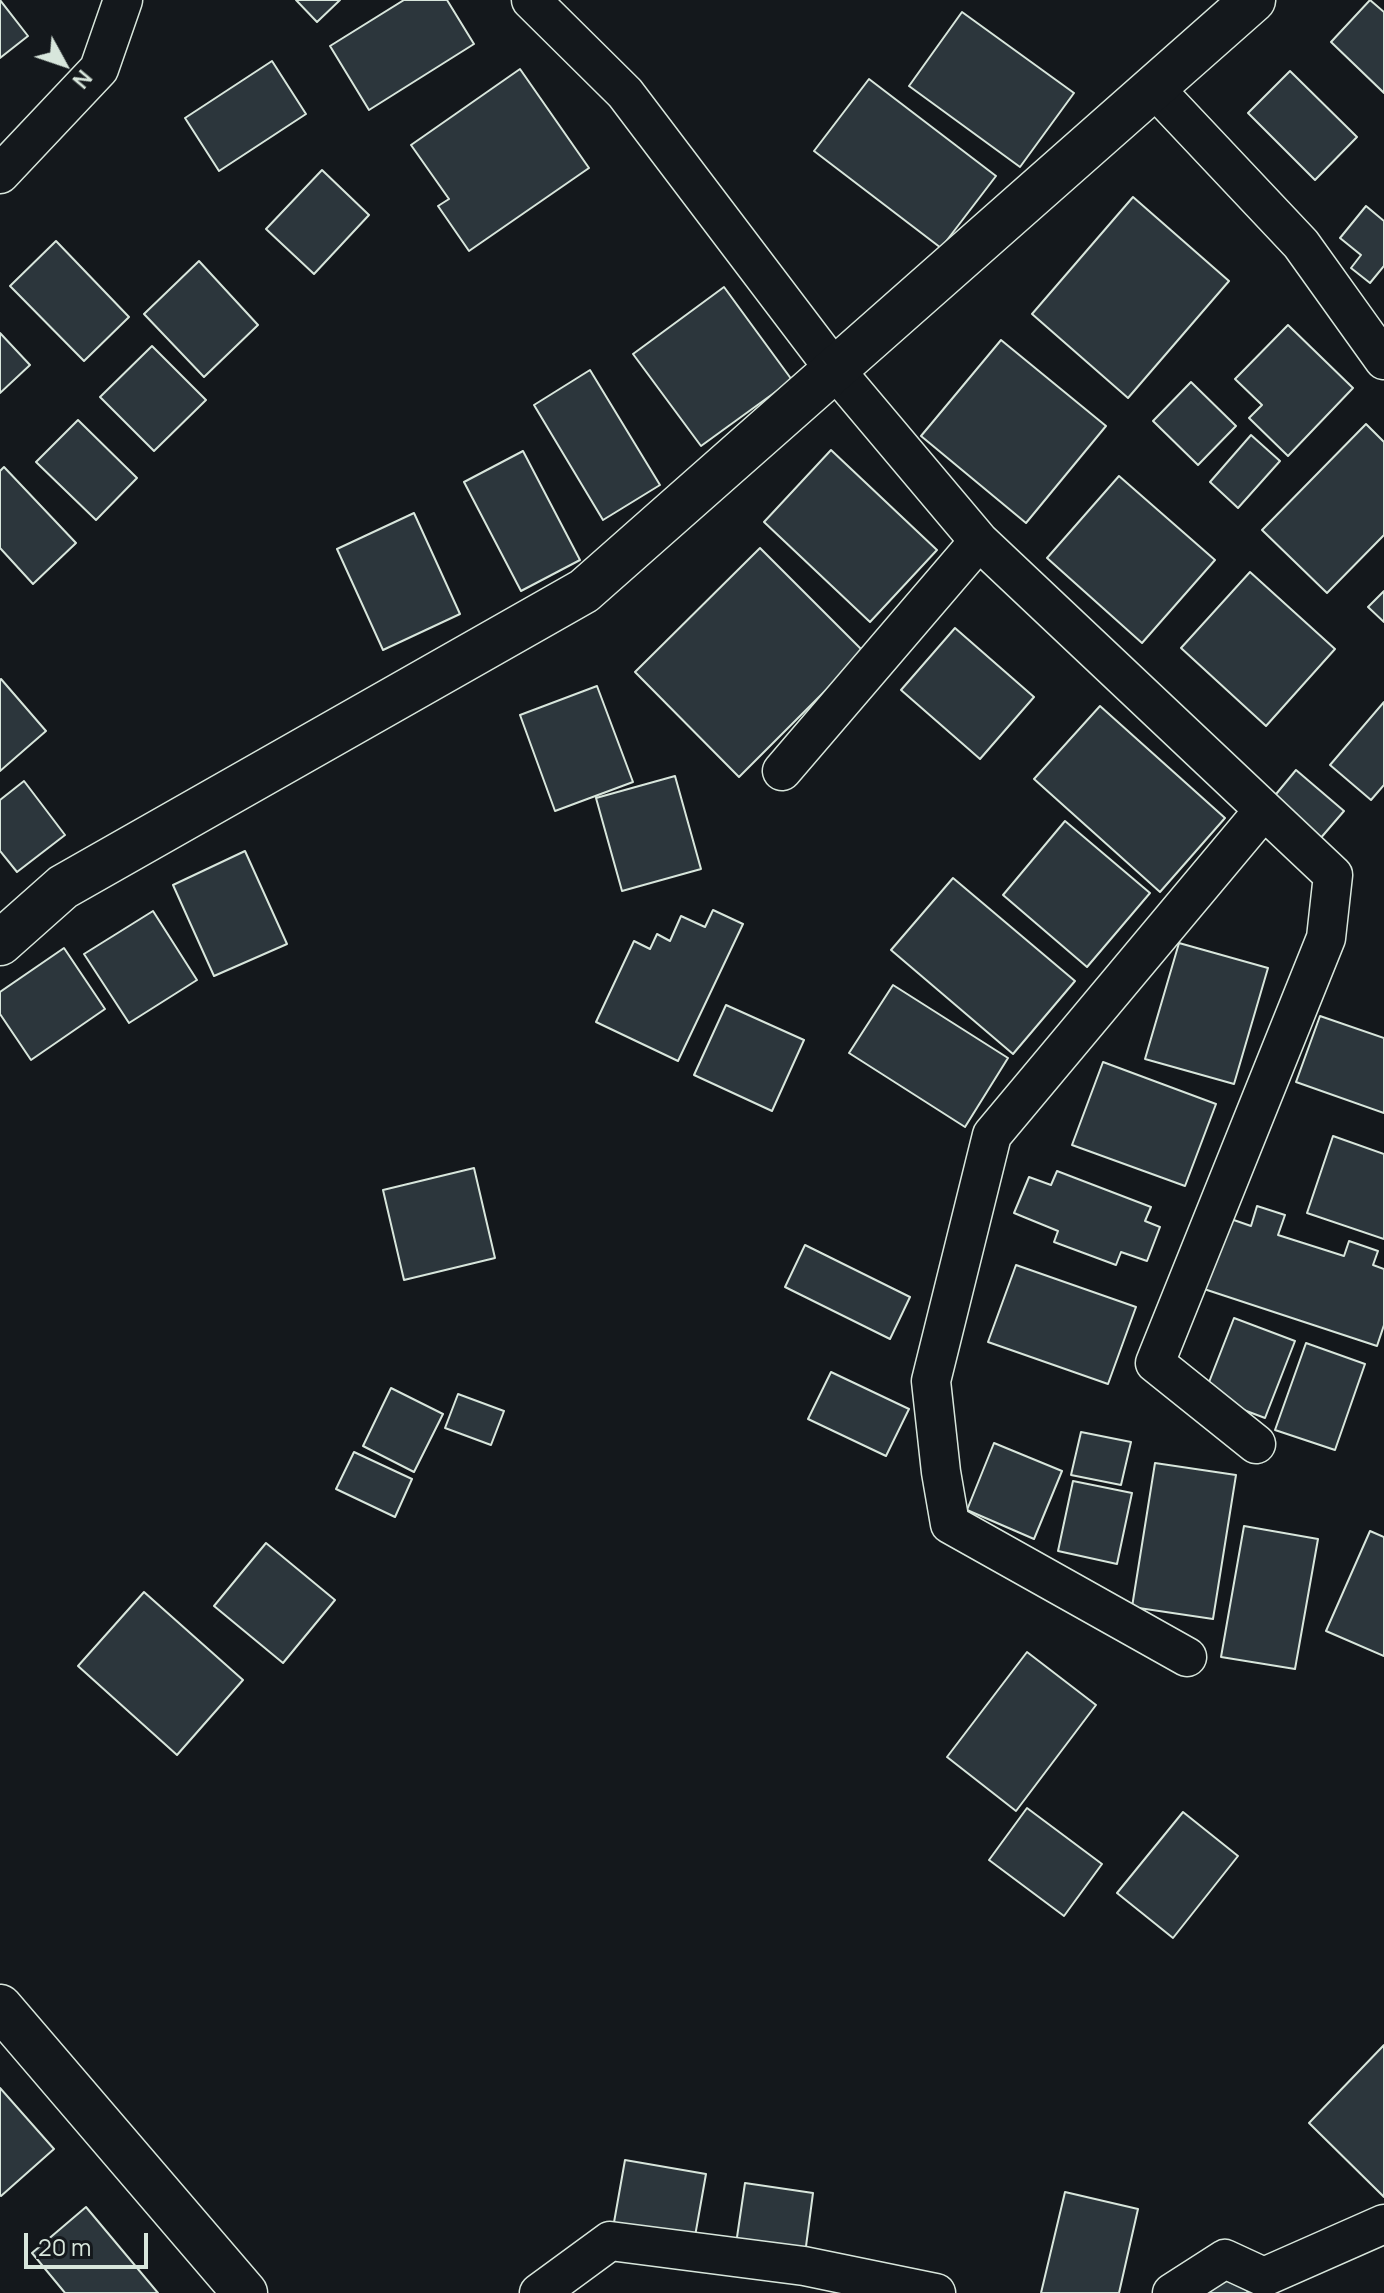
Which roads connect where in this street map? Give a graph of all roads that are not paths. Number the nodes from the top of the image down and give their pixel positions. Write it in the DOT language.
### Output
graph roads {
  1 [pos="123,0"];
  2 [pos="531,0"];
  3 [pos="1253,0"];
  4 [pos="1154,88"];
  5 [pos="0,174"];
  6 [pos="1384,360"];
  7 [pos="835,370"];
  8 [pos="979,541"];
  9 [pos="782,771"];
  10 [pos="1263,811"];
  11 [pos="0,943"];
  12 [pos="1256,1444"];
  13 [pos="1187,1657"];
  14 [pos="0,2007"];
  15 [pos="1384,2224"];
  16 [pos="806,2279"];
  17 [pos="245,2293"];
  18 [pos="539,2293"];
  19 [pos="936,2293"];
  20 [pos="1172,2293"];
  1 -- 5 [label="street"];
  2 -- 7 [label="street"];
  3 -- 4 [label="street"];
  4 -- 6 [label="street"];
  4 -- 7 [label="street"];
  7 -- 8 [label="street"];
  7 -- 11 [label="street"];
  8 -- 9 [label="street"];
  8 -- 10 [label="street"];
  10 -- 12 [label="street"];
  10 -- 13 [label="street"];
  14 -- 17 [label="street"];
  15 -- 20 [label="street"];
  16 -- 18 [label="street"];
  16 -- 19 [label="street"];
}
